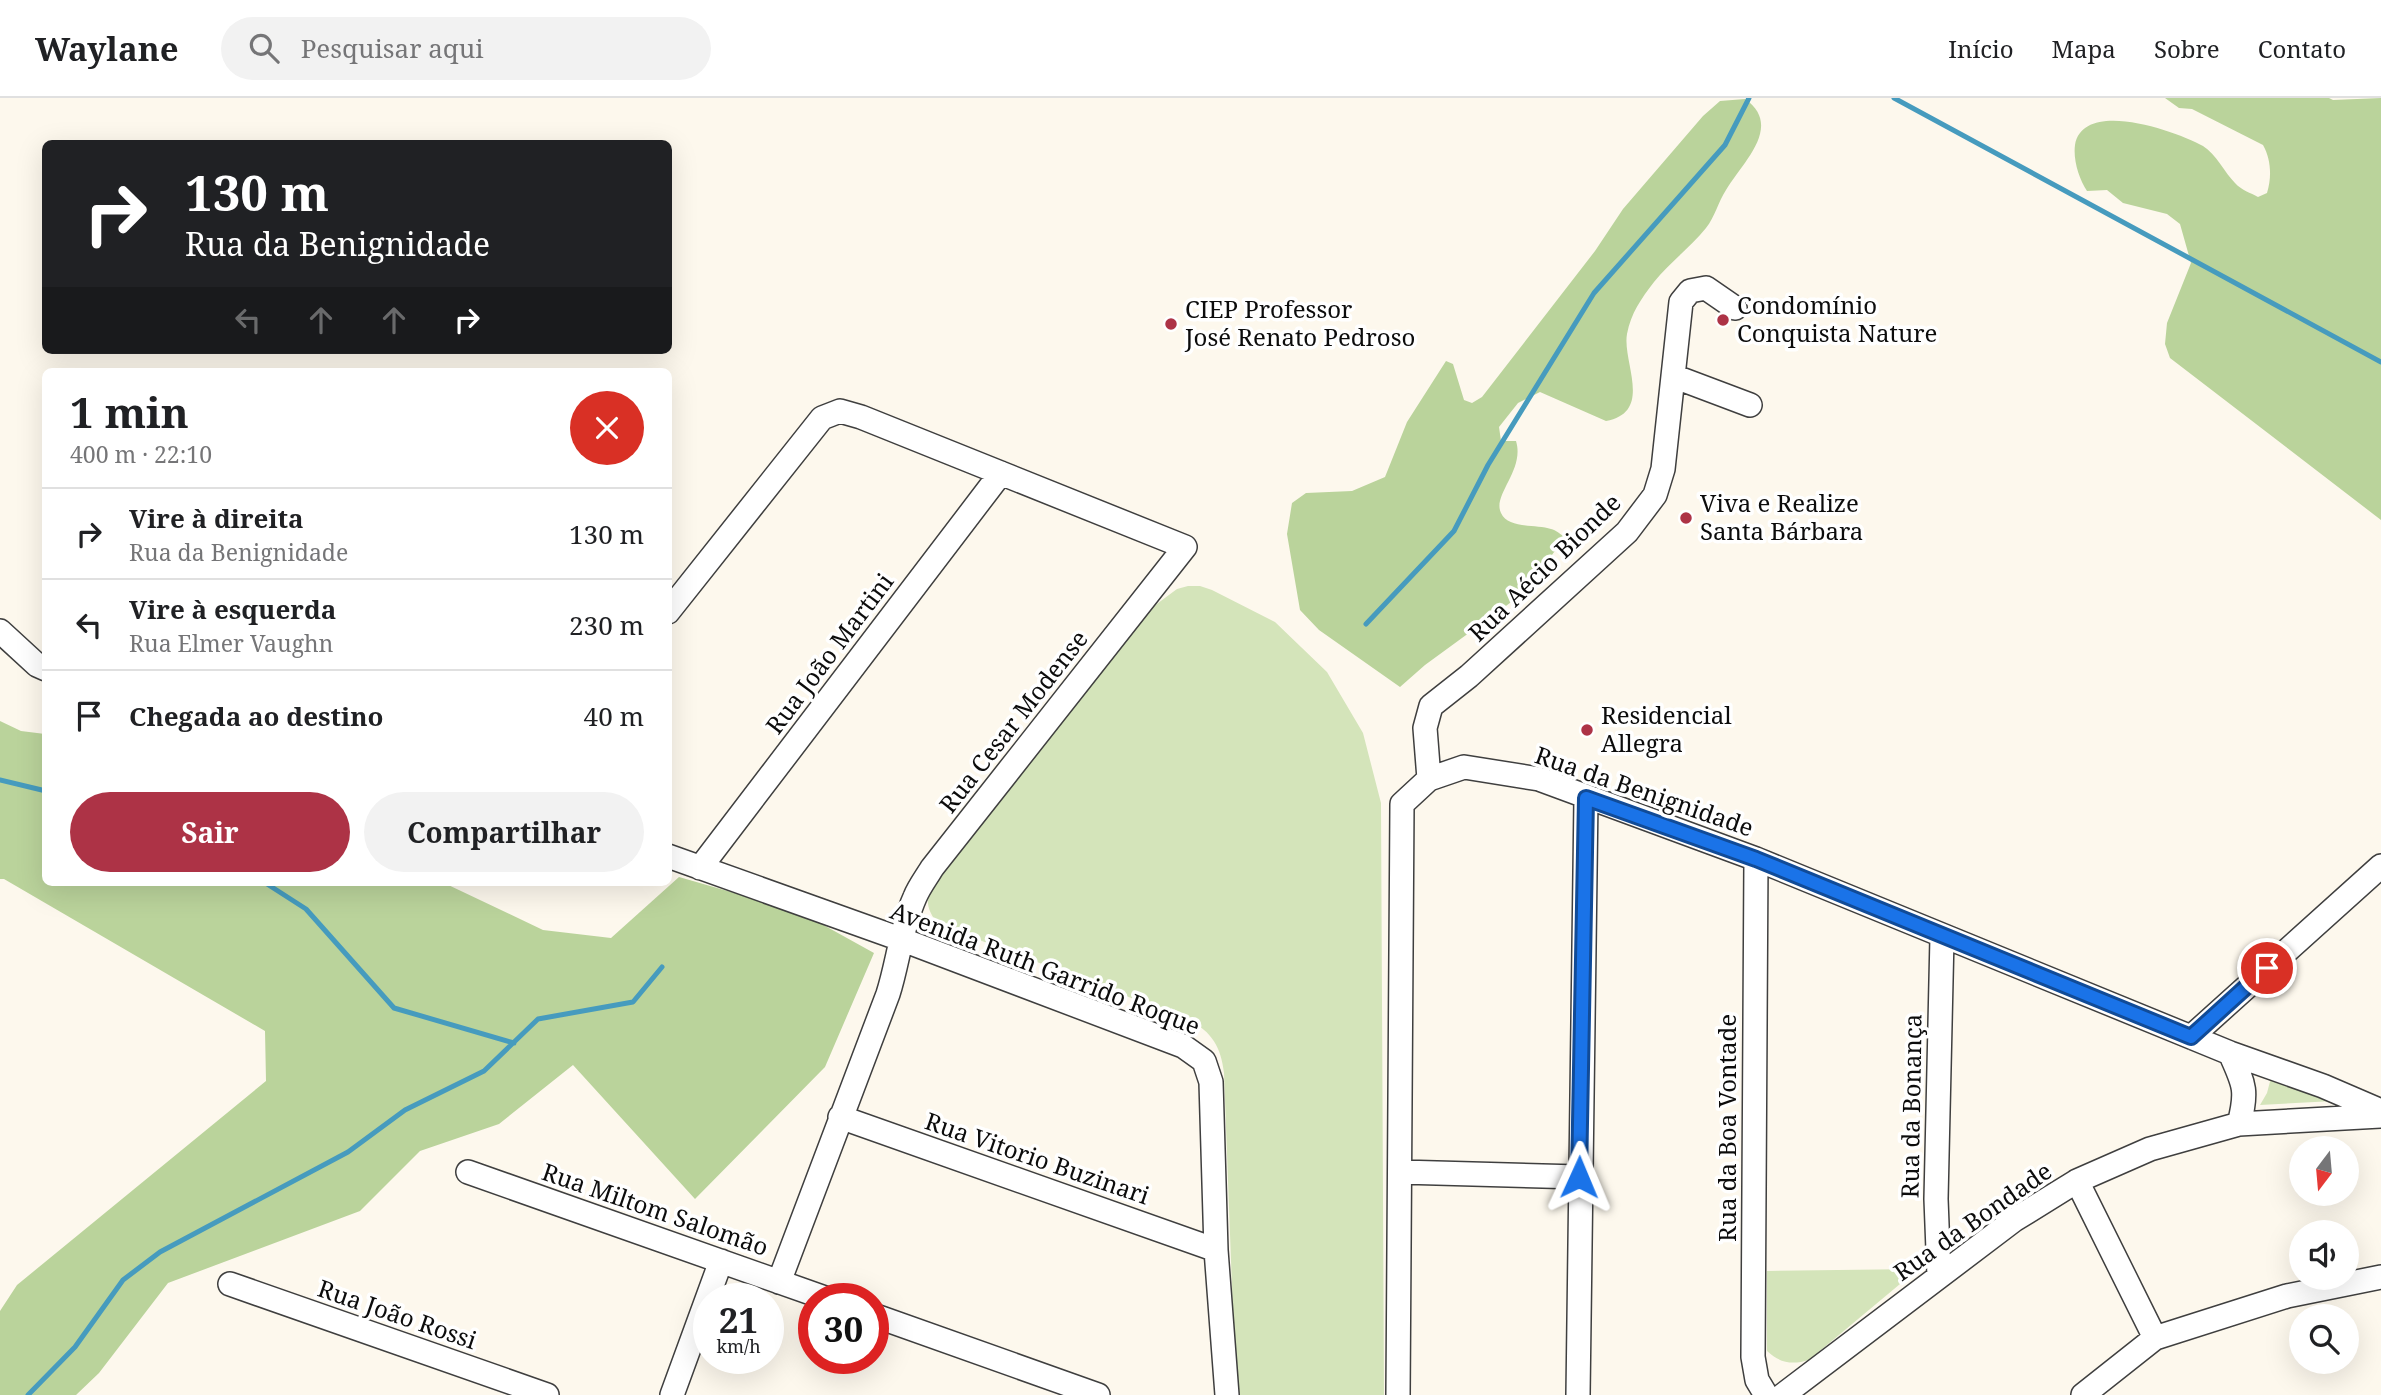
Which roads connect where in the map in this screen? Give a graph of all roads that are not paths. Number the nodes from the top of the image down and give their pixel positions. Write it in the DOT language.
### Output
graph roads {
  1 [pos="1730,304"];
  2 [pos="1673,376"];
  3 [pos="1750,405"];
  4 [pos="1001,473"];
  5 [pos="672,606"];
  6 [pos="0,631"];
  7 [pos="42,667"];
  8 [pos="1429,779"];
  9 [pos="1586,798"];
  10 [pos="672,858"];
  11 [pos="1756,859"];
  12 [pos="2381,866"];
  13 [pos="700,868"];
  14 [pos="1942,937"];
  15 [pos="903,940"];
  16 [pos="2191,1037"];
  17 [pos="2230,1053"];
  18 [pos="2381,1114"];
  19 [pos="840,1117"];
  20 [pos="2239,1124"];
  21 [pos="468,1172"];
  22 [pos="1401,1172"];
  23 [pos="1579,1177"];
  24 [pos="2077,1181"];
  25 [pos="1216,1250"];
  26 [pos="721,1261"];
  27 [pos="1939,1276"];
  28 [pos="2381,1277"];
  29 [pos="779,1282"];
  30 [pos="229,1284"];
  31 [pos="798,1289"];
  32 [pos="889,1321"];
  33 [pos="2155,1338"];
  34 [pos="547,1395"];
  35 [pos="672,1395"];
  36 [pos="1098,1395"];
  37 [pos="1227,1395"];
  38 [pos="1398,1395"];
  39 [pos="1578,1395"];
  40 [pos="1766,1395"];
  41 [pos="1783,1395"];
  42 [pos="2083,1395"];
  1 -- 2 [label="street, Rua Aécio Bionde"];
  2 -- 3 [label="street"];
  2 -- 8 [label="street, Rua Aécio Bionde"];
  4 -- 5 [label="street"];
  4 -- 13 [label="street, Rua João Martini"];
  4 -- 15 [label="street, Rua Cesar Modense"];
  6 -- 7 [label="street"];
  8 -- 9 [label="street, Rua da Benignidade"];
  8 -- 22 [label="street, Rua da Benignidade"];
  9 -- 11 [label="street, Rua da Benignidade"];
  9 -- 23 [label="street"];
  10 -- 13 [label="street, Avenida Ruth Garrido Roque"];
  11 -- 14 [label="street, Rua da Benignidade"];
  11 -- 40 [label="street, Rua da Boa Vontade"];
  12 -- 16 [label="street"];
  13 -- 15 [label="street, Avenida Ruth Garrido Roque"];
  14 -- 16 [label="street, Rua da Benignidade"];
  14 -- 27 [label="street, Rua da Bonança"];
  15 -- 19 [label="street, Rua Cesar Modense"];
  15 -- 25 [label="street, Avenida Ruth Garrido Roque"];
  16 -- 17 [label="street, Rua da Benignidade"];
  17 -- 18 [label="street, Rua da Benignidade"];
  17 -- 20 [label="street"];
  18 -- 20 [label="street, Rua da Bondade"];
  19 -- 25 [label="street, Rua Vitorio Buzinari"];
  19 -- 29 [label="street, Rua Cesar Modense"];
  20 -- 24 [label="street, Rua da Bondade"];
  21 -- 26 [label="street, Rua Miltom Salomão"];
  22 -- 23 [label="street"];
  22 -- 38 [label="street, Rua da Benignidade"];
  23 -- 39 [label="street"];
  24 -- 27 [label="street, Rua da Bondade"];
  24 -- 33 [label="street"];
  25 -- 37 [label="street, Avenida Ruth Garrido Roque"];
  26 -- 29 [label="street, Rua Miltom Salomão"];
  26 -- 35 [label="street"];
  27 -- 41 [label="street, Rua da Bondade"];
  28 -- 33 [label="street"];
  29 -- 31 [label="street, Rua Miltom Salomão"];
  30 -- 34 [label="street, Rua João Rossi"];
  32 -- 36 [label="street"];
  33 -- 42 [label="street"];
}
